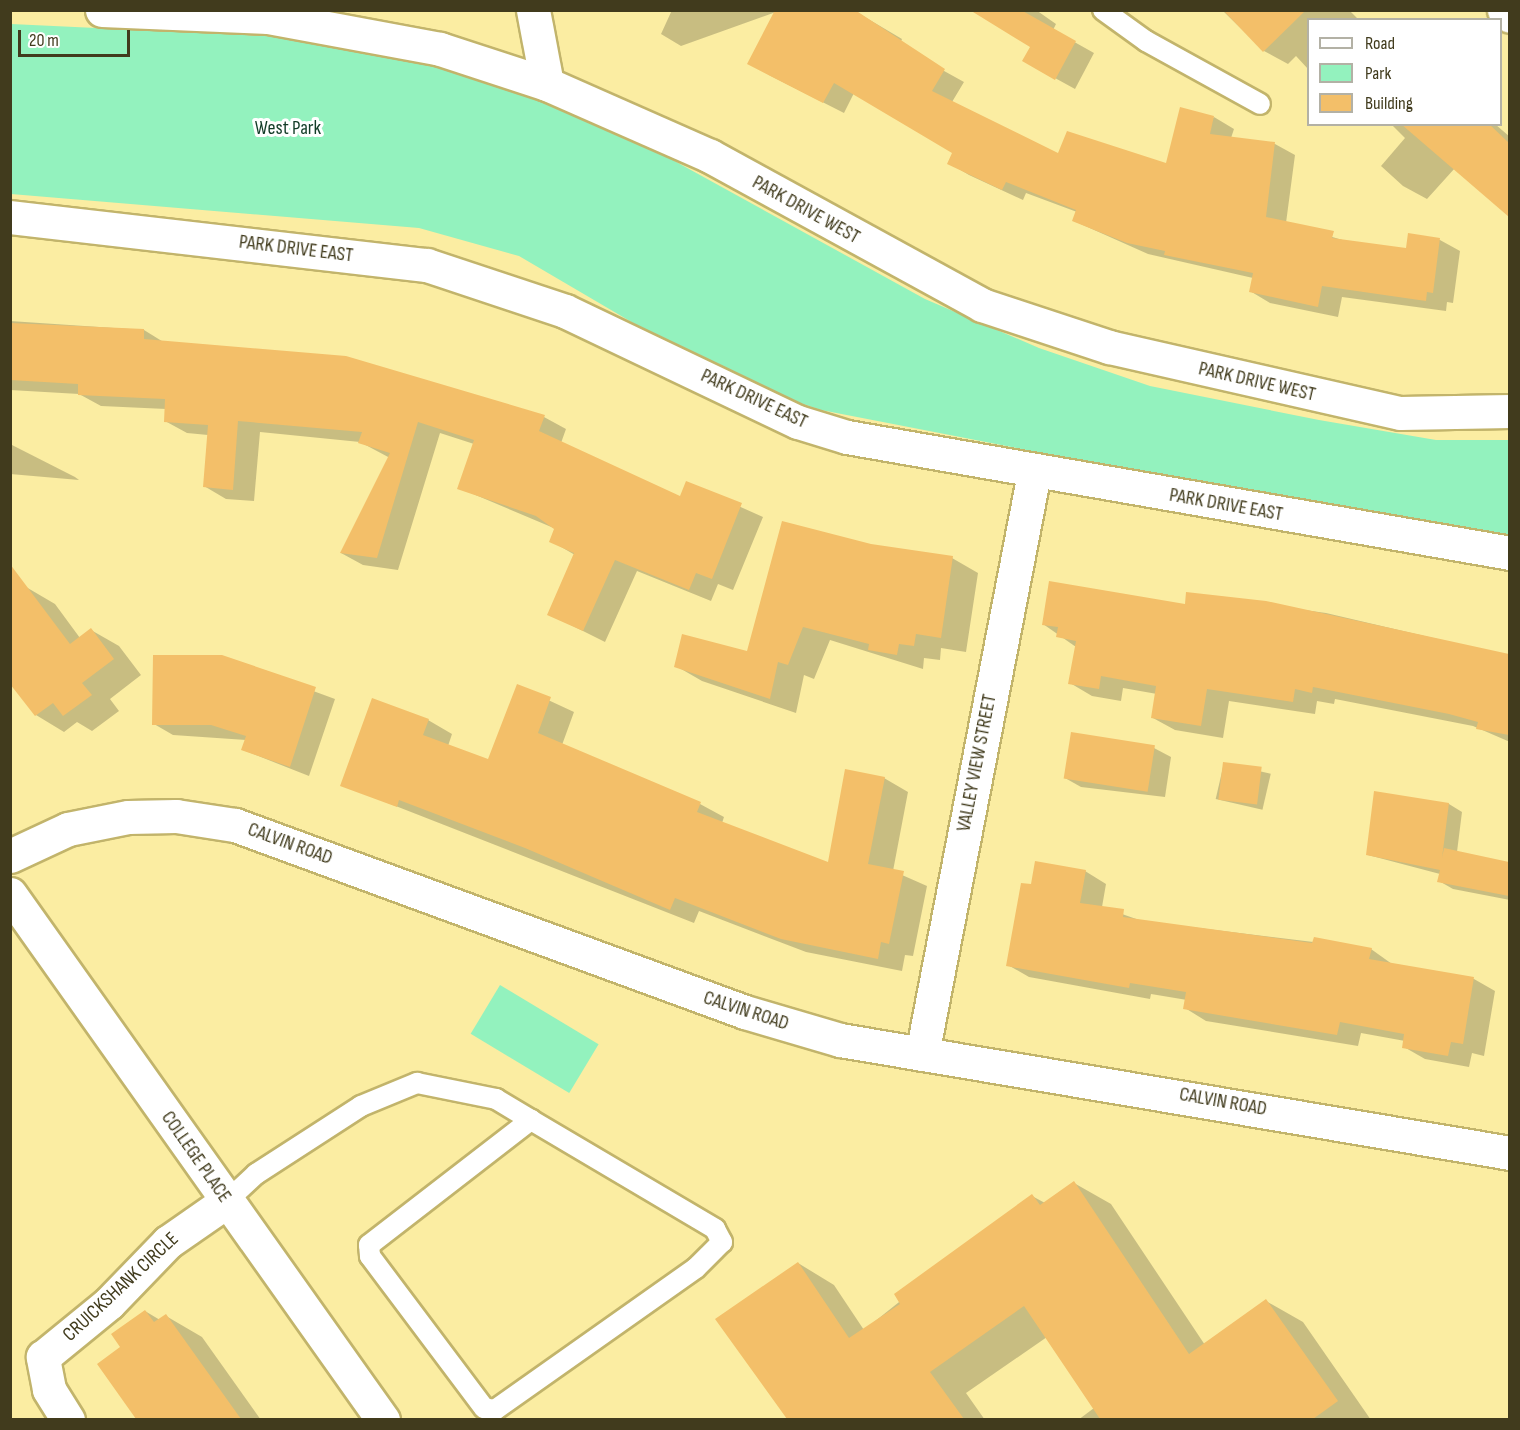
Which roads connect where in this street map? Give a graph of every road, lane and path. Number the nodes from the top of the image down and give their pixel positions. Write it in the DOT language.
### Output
graph roads {
  1 [pos="102,10"];
  2 [pos="533,10"];
  3 [pos="1103,10"];
  4 [pos="1504,10"];
  5 [pos="1509,16"];
  6 [pos="547,84"];
  7 [pos="1260,104"];
  8 [pos="10,217"];
  9 [pos="1509,411"];
  10 [pos="1034,473"];
  11 [pos="1509,553"];
  12 [pos="10,856"];
  13 [pos="10,894"];
  14 [pos="922,1054"];
  15 [pos="531,1120"];
  16 [pos="1509,1153"];
  17 [pos="227,1201"];
  18 [pos="68,1419"];
  19 [pos="383,1419"];
  1 -- 6 [label="street, PARK DRIVE WEST"];
  2 -- 6 [label="street"];
  3 -- 7 [label="lane"];
  4 -- 5 [label="street"];
  6 -- 9 [label="street, PARK DRIVE WEST"];
  8 -- 10 [label="street, PARK DRIVE EAST"];
  10 -- 11 [label="street, PARK DRIVE EAST"];
  10 -- 14 [label="street, VALLEY VIEW STREET"];
  12 -- 14 [label="street, CALVIN ROAD"];
  13 -- 17 [label="street, COLLEGE PLACE"];
  14 -- 16 [label="street, CALVIN ROAD"];
  15 -- 15 [label="lane"];
  15 -- 17 [label="lane"];
  17 -- 18 [label="street, CRUICKSHANK CIRCLE"];
  17 -- 19 [label="street, COLLEGE PLACE"];
}
